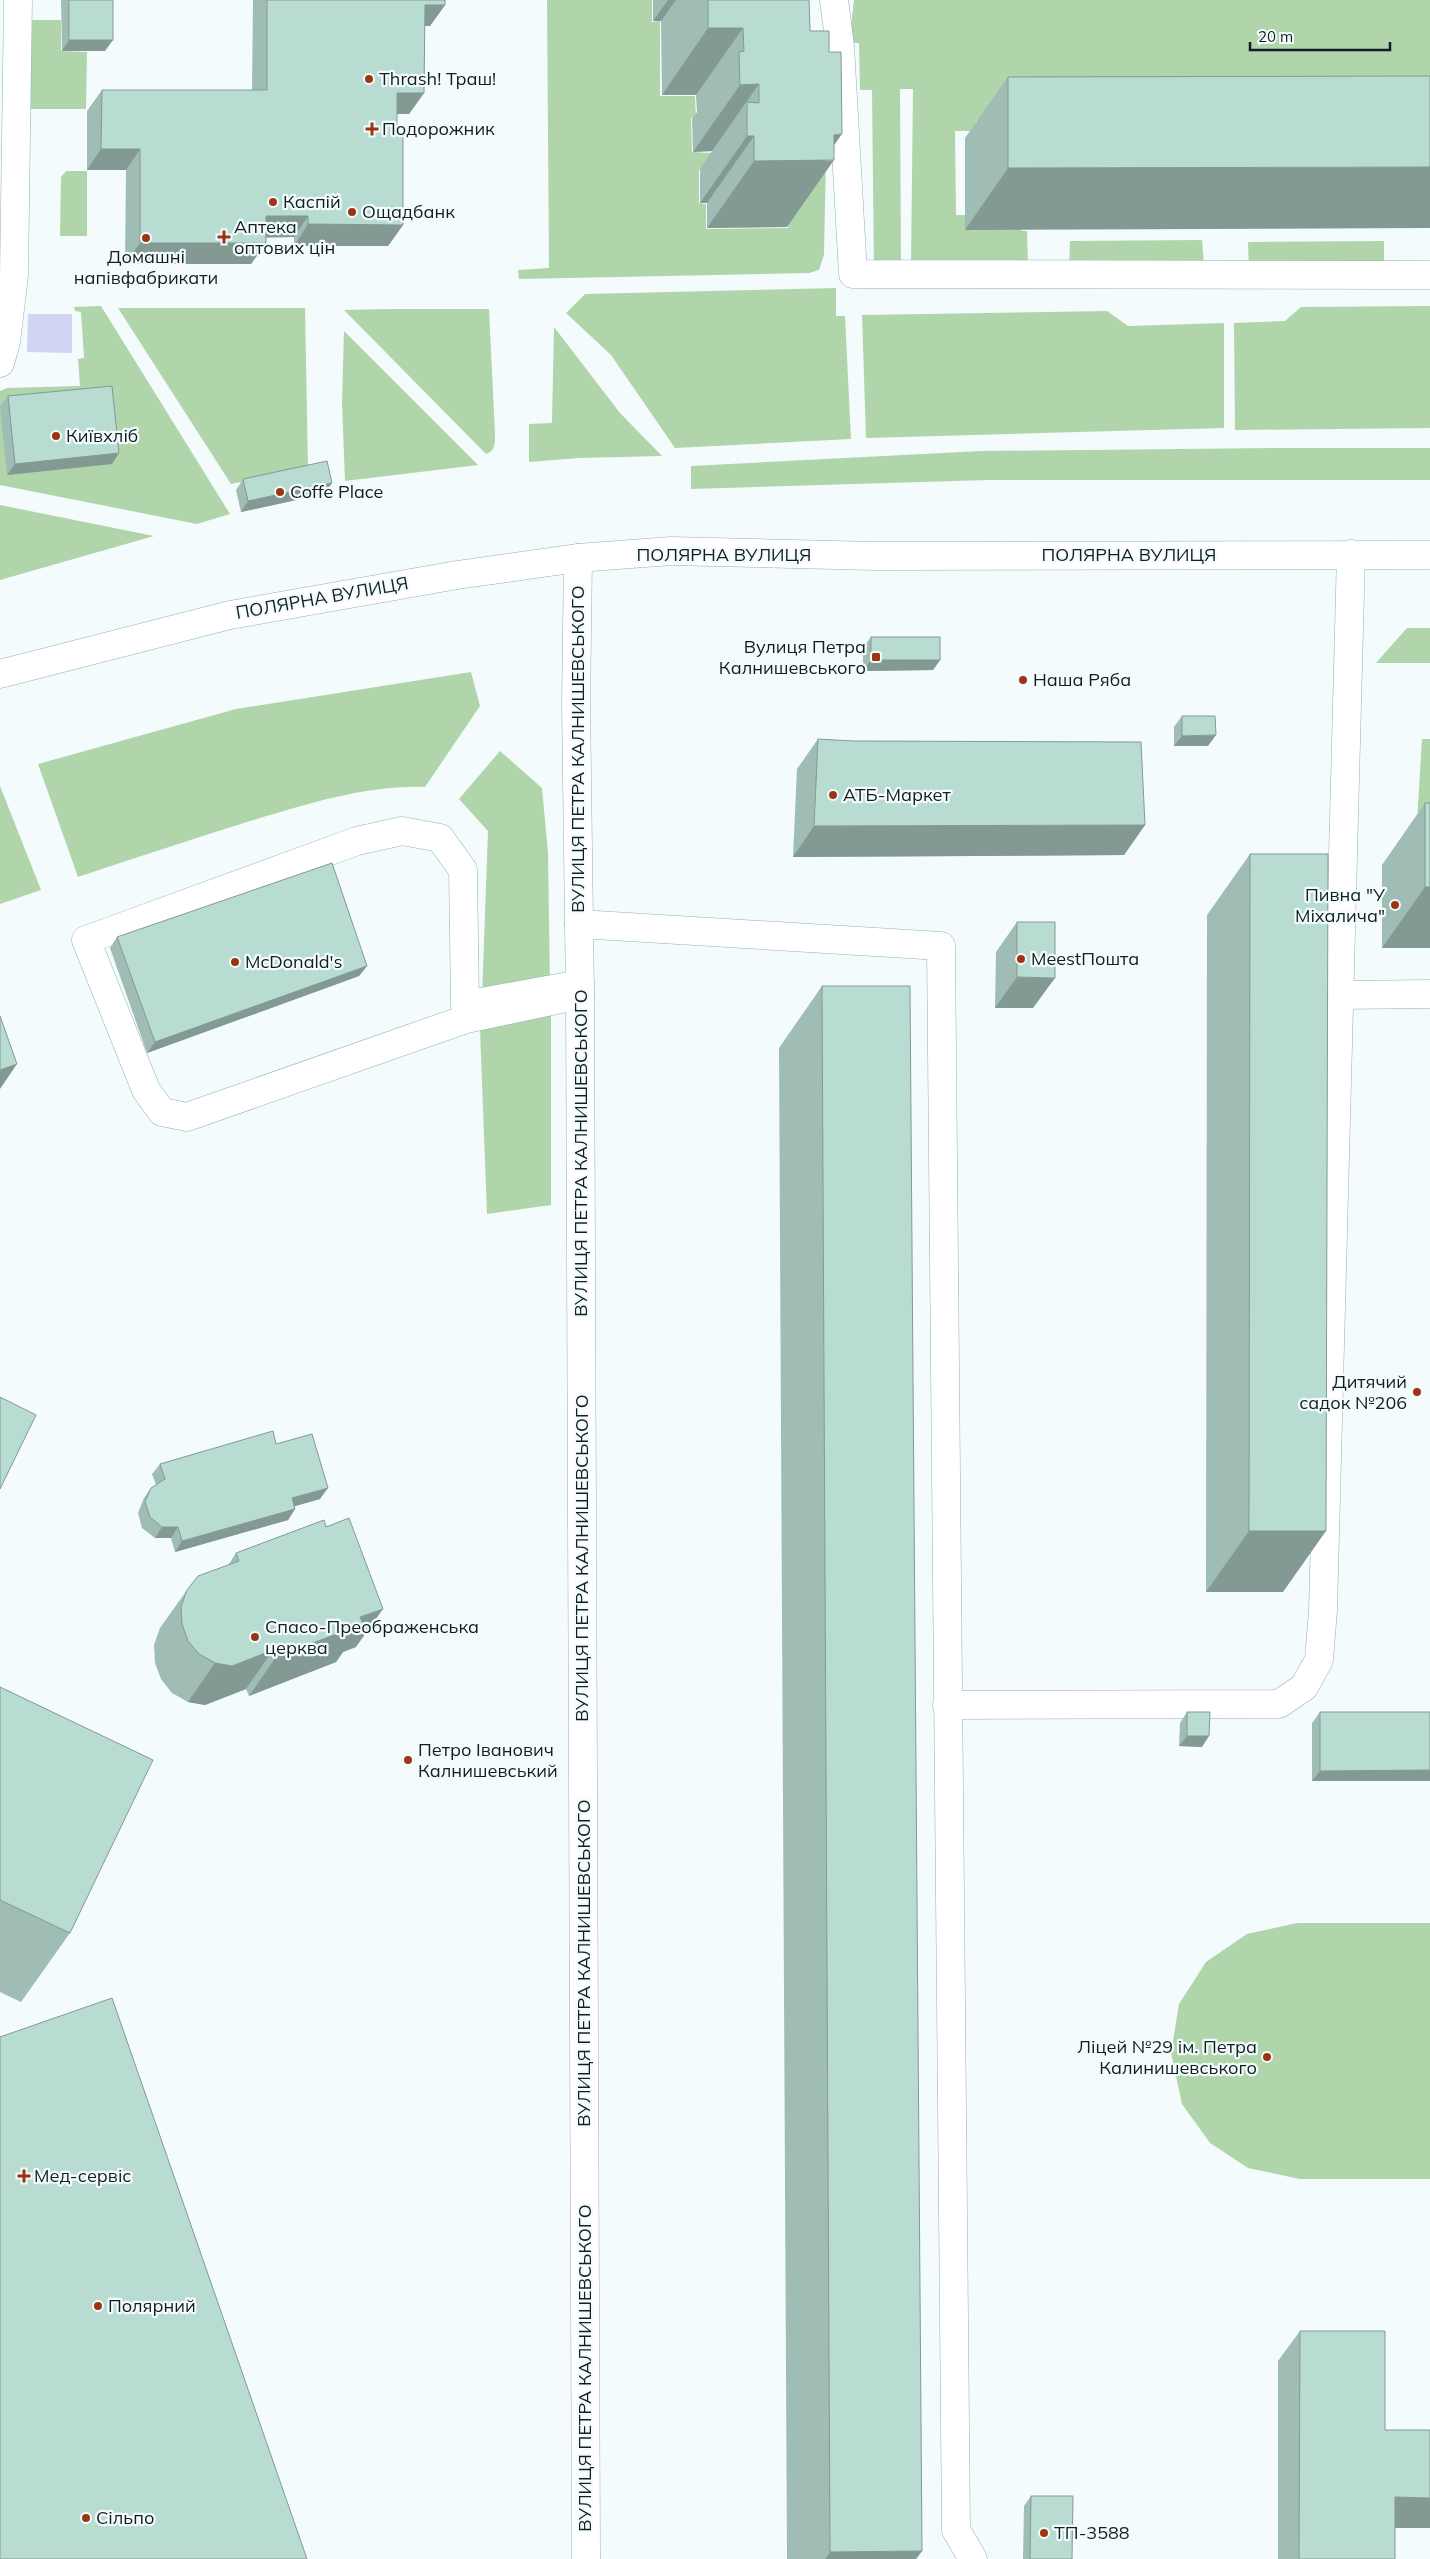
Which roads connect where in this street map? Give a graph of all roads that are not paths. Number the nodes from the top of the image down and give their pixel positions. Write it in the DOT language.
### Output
graph roads {
  1 [pos="18,0"];
  2 [pos="834,0"];
  3 [pos="1430,275"];
  4 [pos="0,363"];
  5 [pos="1352,554"];
  6 [pos="1430,554"];
  7 [pos="578,558"];
  8 [pos="0,674"];
  9 [pos="579,924"];
  10 [pos="580,989"];
  11 [pos="1430,994"];
  12 [pos="1340,995"];
  13 [pos="947,1705"];
  14 [pos="586,2559"];
  15 [pos="973,2559"];
  1 -- 4 [label="street"];
  2 -- 3 [label="street"];
  5 -- 6 [label="street, ПОЛЯРНА ВУЛИЦЯ"];
  5 -- 7 [label="street, ПОЛЯРНА ВУЛИЦЯ"];
  5 -- 12 [label="street"];
  7 -- 8 [label="street, ПОЛЯРНА ВУЛИЦЯ"];
  7 -- 9 [label="street, ВУЛИЦЯ ПЕТРА КАЛНИШЕВСЬКОГО"];
  9 -- 10 [label="street, ВУЛИЦЯ ПЕТРА КАЛНИШЕВСЬКОГО"];
  9 -- 13 [label="street"];
  10 -- 10 [label="street"];
  10 -- 14 [label="street, ВУЛИЦЯ ПЕТРА КАЛНИШЕВСЬКОГО"];
  11 -- 12 [label="street"];
  12 -- 13 [label="street"];
  13 -- 15 [label="street"];
}
